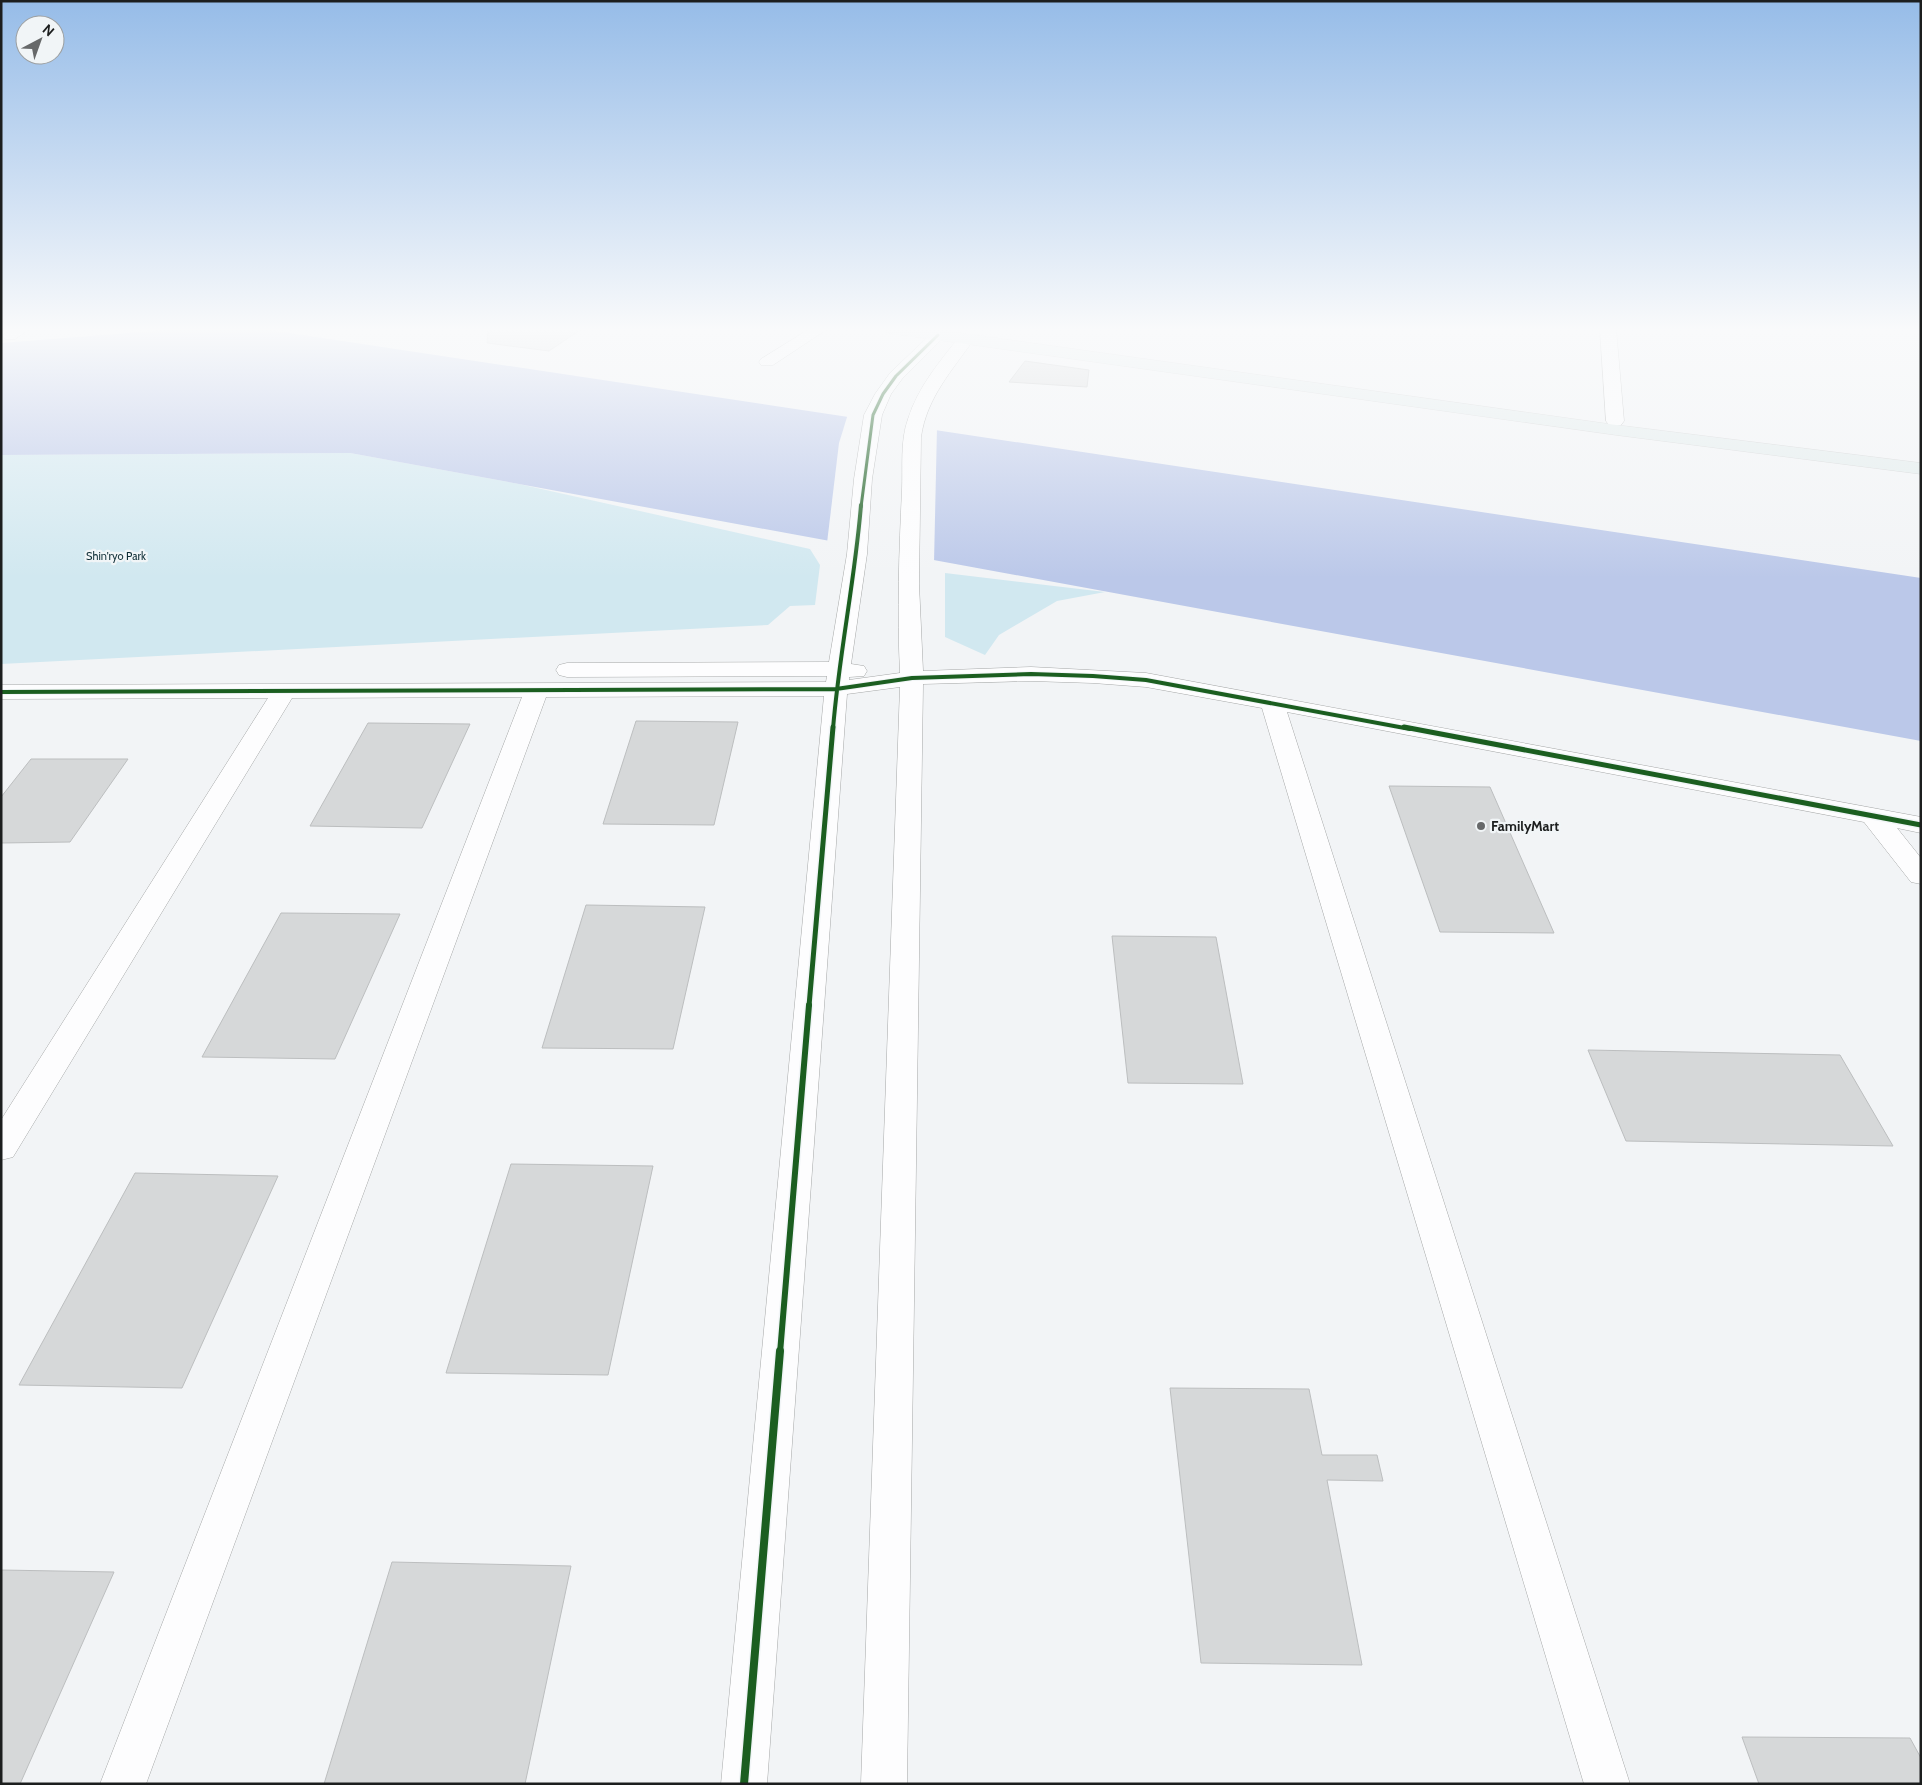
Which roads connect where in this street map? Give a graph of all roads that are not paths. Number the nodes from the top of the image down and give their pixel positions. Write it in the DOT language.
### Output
graph roads {
  1 [pos="875,411"];
  2 [pos="919,411"];
  3 [pos="1498,411"];
  4 [pos="1545,411"];
  5 [pos="1614,411"];
  6 [pos="1615,421"];
  7 [pos="1921,458"];
  8 [pos="1921,469"];
  9 [pos="1,674"];
  10 [pos="912,678"];
  11 [pos="837,679"];
  12 [pos="537,689"];
  13 [pos="285,690"];
  14 [pos="1,692"];
  15 [pos="1272,703"];
  16 [pos="1873,816"];
  17 [pos="1921,825"];
  18 [pos="1921,876"];
  19 [pos="1,1148"];
  20 [pos="123,1784"];
  21 [pos="744,1784"];
  22 [pos="884,1784"];
  23 [pos="1607,1784"];
  1 -- 11 [label="street"];
  2 -- 10 [label="street"];
  3 -- 8 [label="main road"];
  4 -- 6 [label="main road"];
  5 -- 6 [label="street"];
  6 -- 7 [label="main road"];
  9 -- 11 [label="street"];
  10 -- 11 [label="street"];
  10 -- 15 [label="street"];
  10 -- 22 [label="street"];
  11 -- 12 [label="street"];
  11 -- 21 [label="street"];
  12 -- 13 [label="street"];
  12 -- 20 [label="street"];
  13 -- 14 [label="street"];
  13 -- 19 [label="street"];
  15 -- 16 [label="street"];
  15 -- 23 [label="street"];
  16 -- 17 [label="street"];
  16 -- 18 [label="street"];
}
